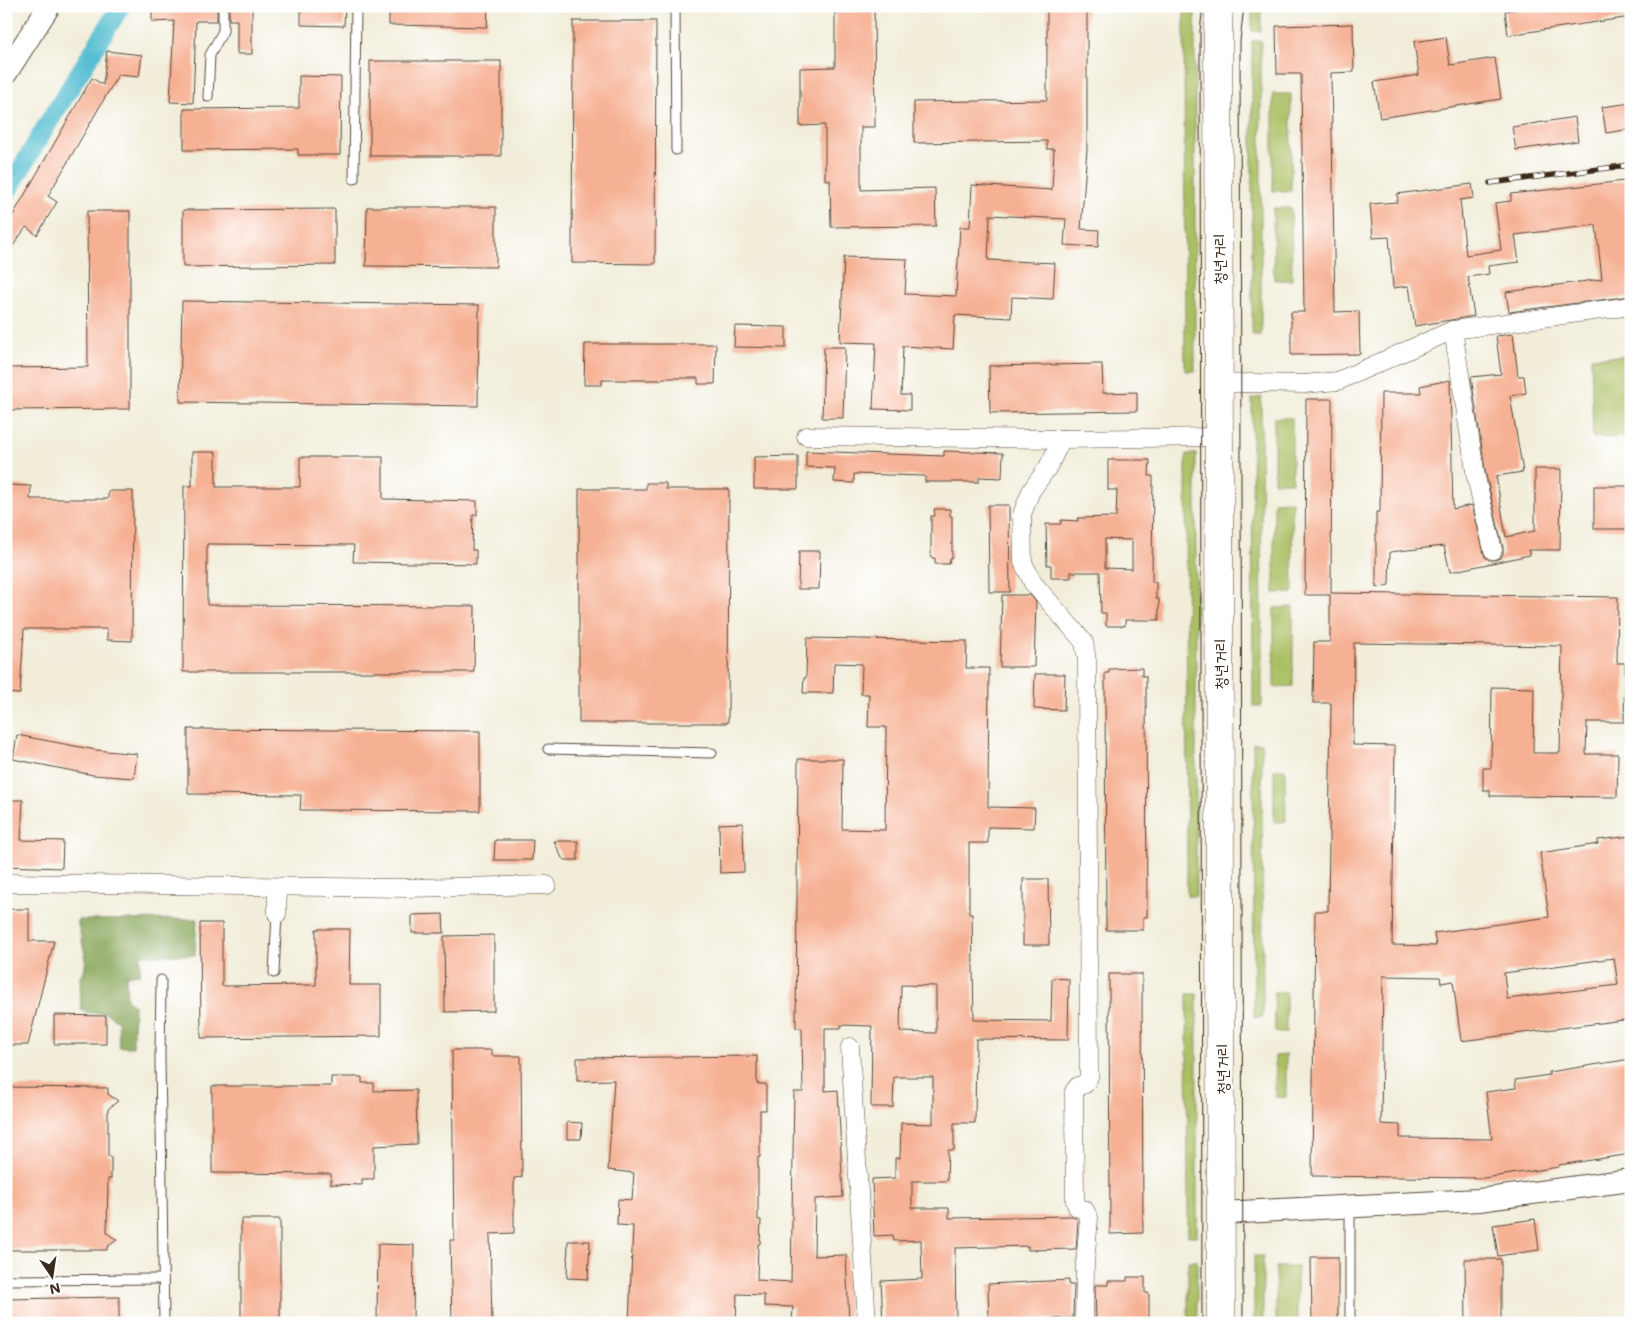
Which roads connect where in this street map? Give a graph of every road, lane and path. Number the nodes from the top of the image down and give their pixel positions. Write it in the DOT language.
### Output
graph roads {
  1 [pos="49,6"];
  2 [pos="223,6"];
  3 [pos="356,6"];
  4 [pos="675,6"];
  5 [pos="1219,6"];
  6 [pos="6,74"];
  7 [pos="208,97"];
  8 [pos="676,150"];
  9 [pos="354,179"];
  10 [pos="1631,306"];
  11 [pos="1453,330"];
  12 [pos="1218,384"];
  13 [pos="806,436"];
  14 [pos="1218,437"];
  15 [pos="1062,439"];
  16 [pos="1493,550"];
  17 [pos="548,748"];
  18 [pos="712,753"];
  19 [pos="6,883"];
  20 [pos="547,885"];
  21 [pos="277,887"];
  22 [pos="277,914"];
  23 [pos="274,974"];
  24 [pos="161,980"];
  25 [pos="850,1047"];
  26 [pos="1631,1180"];
  27 [pos="1350,1207"];
  28 [pos="1221,1212"];
  29 [pos="163,1279"];
  30 [pos="6,1280"];
  31 [pos="164,1323"];
  32 [pos="867,1323"];
  33 [pos="1084,1323"];
  34 [pos="1222,1323"];
  35 [pos="1350,1323"];
  1 -- 6 [label="street"];
  2 -- 7 [label="lane"];
  3 -- 9 [label="lane"];
  4 -- 8 [label="lane"];
  5 -- 12 [label="main road, 청년거리"];
  10 -- 11 [label="street"];
  11 -- 12 [label="street"];
  11 -- 16 [label="street"];
  12 -- 14 [label="main road, 청년거리"];
  13 -- 15 [label="street"];
  14 -- 15 [label="street"];
  14 -- 28 [label="main road, 청년거리"];
  15 -- 33 [label="street"];
  17 -- 18 [label="lane"];
  19 -- 21 [label="street"];
  20 -- 21 [label="street"];
  21 -- 22 [label="street"];
  22 -- 23 [label="lane"];
  24 -- 29 [label="lane"];
  25 -- 32 [label="street"];
  26 -- 27 [label="street"];
  27 -- 28 [label="street"];
  27 -- 35 [label="lane"];
  28 -- 34 [label="main road, 청년거리"];
  29 -- 30 [label="lane"];
  29 -- 31 [label="lane"];
}
